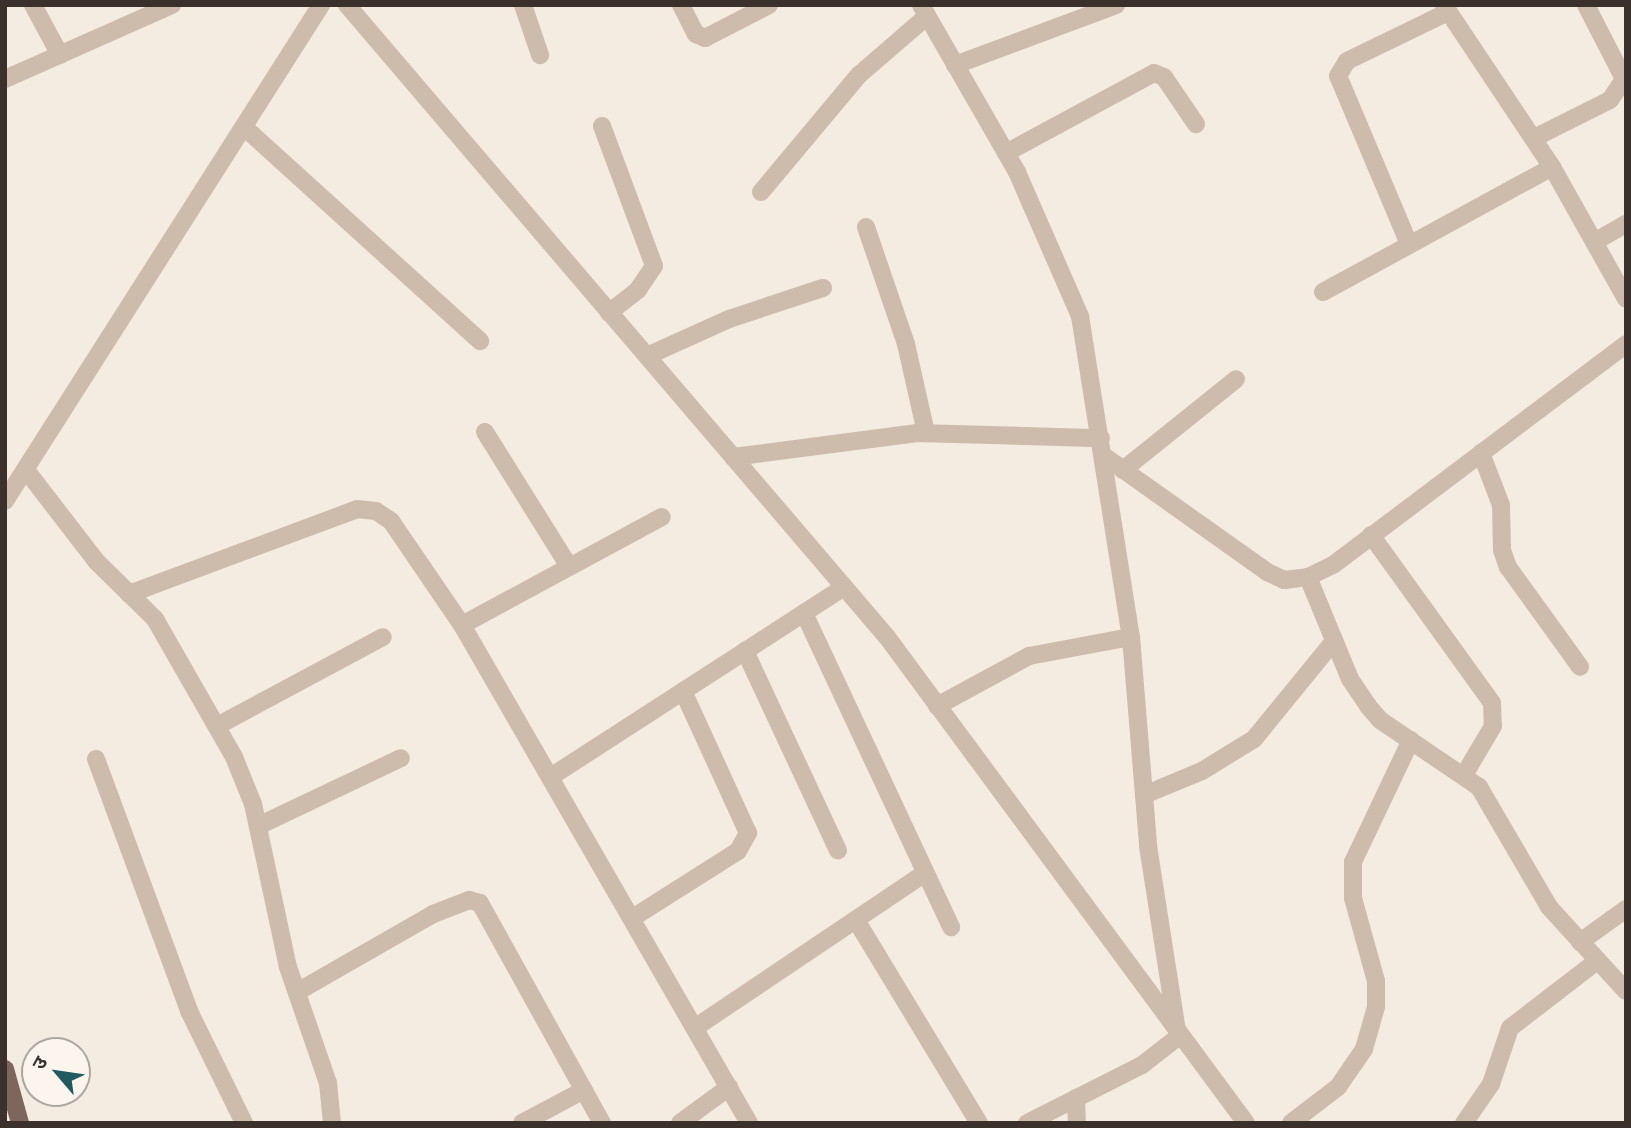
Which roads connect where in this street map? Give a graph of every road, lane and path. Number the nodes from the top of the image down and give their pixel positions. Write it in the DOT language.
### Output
graph roads {
  1 [pos="33,5"];
  2 [pos="172,5"];
  3 [pos="321,5"];
  4 [pos="346,5"];
  5 [pos="523,5"];
  6 [pos="681,5"];
  7 [pos="769,5"];
  8 [pos="1116,5"];
  9 [pos="1586,5"];
  10 [pos="1446,9"];
  11 [pos="924,10"];
  12 [pos="60,55"];
  13 [pos="540,55"];
  14 [pos="955,65"];
  15 [pos="5,79"];
  16 [pos="1196,124"];
  17 [pos="602,125"];
  18 [pos="244,127"];
  19 [pos="1534,138"];
  20 [pos="1006,153"];
  21 [pos="1552,167"];
  22 [pos="761,192"];
  23 [pos="1626,224"];
  24 [pos="866,227"];
  25 [pos="1596,241"];
  26 [pos="1409,244"];
  27 [pos="824,288"];
  28 [pos="1323,292"];
  29 [pos="1626,299"];
  30 [pos="609,313"];
  31 [pos="480,341"];
  32 [pos="1626,344"];
  33 [pos="647,356"];
  34 [pos="1236,379"];
  35 [pos="485,432"];
  36 [pos="926,433"];
  37 [pos="1101,438"];
  38 [pos="1481,453"];
  39 [pos="1104,456"];
  40 [pos="733,457"];
  41 [pos="26,470"];
  42 [pos="1123,470"];
  43 [pos="5,501"];
  44 [pos="662,517"];
  45 [pos="1371,535"];
  46 [pos="568,565"];
  47 [pos="1308,577"];
  48 [pos="844,587"];
  49 [pos="129,594"];
  50 [pos="804,613"];
  51 [pos="462,625"];
  52 [pos="383,637"];
  53 [pos="1131,637"];
  54 [pos="1334,641"];
  55 [pos="745,651"];
  56 [pos="1580,667"];
  57 [pos="683,691"];
  58 [pos="937,706"];
  59 [pos="217,726"];
  60 [pos="1410,740"];
  61 [pos="401,758"];
  62 [pos="96,759"];
  63 [pos="1464,775"];
  64 [pos="552,776"];
  65 [pos="1144,795"];
  66 [pos="258,826"];
  67 [pos="838,850"];
  68 [pos="925,873"];
  69 [pos="1626,909"];
  70 [pos="634,917"];
  71 [pos="856,920"];
  72 [pos="951,927"];
  73 [pos="1580,942"];
  74 [pos="1598,961"];
  75 [pos="1626,990"];
  76 [pos="297,992"];
  77 [pos="696,1027"];
  78 [pos="1178,1037"];
  79 [pos="5,1069"];
  80 [pos="729,1087"];
  81 [pos="584,1090"];
  82 [pos="1076,1098"];
  83 [pos="20,1123"];
  84 [pos="244,1123"];
  85 [pos="332,1123"];
  86 [pos="522,1123"];
  87 [pos="602,1123"];
  88 [pos="680,1123"];
  89 [pos="749,1123"];
  90 [pos="979,1123"];
  91 [pos="1027,1123"];
  92 [pos="1077,1123"];
  93 [pos="1246,1123"];
  94 [pos="1291,1123"];
  95 [pos="1464,1123"];
  1 -- 12 [label="street"];
  2 -- 12 [label="street"];
  3 -- 18 [label="street"];
  4 -- 30 [label="street"];
  5 -- 13 [label="street"];
  6 -- 7 [label="street"];
  8 -- 14 [label="street"];
  9 -- 19 [label="street"];
  10 -- 19 [label="street"];
  10 -- 26 [label="street"];
  11 -- 14 [label="street"];
  11 -- 22 [label="street"];
  12 -- 15 [label="street"];
  14 -- 20 [label="street"];
  16 -- 20 [label="street"];
  17 -- 30 [label="street"];
  18 -- 31 [label="street"];
  18 -- 41 [label="street"];
  19 -- 21 [label="street"];
  20 -- 37 [label="street"];
  21 -- 25 [label="street"];
  21 -- 26 [label="street"];
  23 -- 25 [label="street"];
  24 -- 36 [label="street"];
  25 -- 29 [label="street"];
  26 -- 28 [label="street"];
  27 -- 33 [label="street"];
  30 -- 33 [label="street"];
  32 -- 38 [label="street"];
  33 -- 40 [label="street"];
  34 -- 42 [label="street"];
  35 -- 46 [label="street"];
  36 -- 37 [label="street"];
  36 -- 40 [label="street"];
  37 -- 39 [label="street"];
  38 -- 45 [label="street"];
  38 -- 56 [label="street"];
  39 -- 42 [label="street"];
  39 -- 53 [label="street"];
  40 -- 48 [label="street"];
  41 -- 43 [label="street"];
  41 -- 49 [label="street"];
  42 -- 47 [label="street"];
  44 -- 46 [label="street"];
  45 -- 47 [label="street"];
  45 -- 63 [label="street"];
  46 -- 51 [label="street"];
  47 -- 54 [label="street"];
  48 -- 50 [label="street"];
  48 -- 58 [label="street"];
  49 -- 51 [label="street"];
  49 -- 59 [label="street"];
  50 -- 55 [label="street"];
  50 -- 68 [label="street"];
  51 -- 64 [label="street"];
  52 -- 59 [label="street"];
  53 -- 58 [label="street"];
  53 -- 65 [label="street"];
  54 -- 60 [label="street"];
  54 -- 65 [label="street"];
  55 -- 57 [label="street"];
  55 -- 67 [label="street"];
  57 -- 64 [label="street"];
  57 -- 70 [label="street"];
  58 -- 78 [label="street"];
  59 -- 66 [label="street"];
  60 -- 63 [label="street"];
  60 -- 94 [label="street"];
  61 -- 66 [label="street"];
  62 -- 84 [label="street"];
  63 -- 73 [label="street"];
  64 -- 70 [label="street"];
  65 -- 78 [label="street"];
  66 -- 76 [label="street"];
  68 -- 71 [label="street"];
  68 -- 72 [label="street"];
  69 -- 73 [label="street"];
  70 -- 77 [label="street"];
  71 -- 77 [label="street"];
  71 -- 90 [label="street"];
  73 -- 74 [label="street"];
  74 -- 75 [label="street"];
  74 -- 95 [label="street"];
  76 -- 81 [label="street"];
  76 -- 85 [label="street"];
  77 -- 80 [label="street"];
  78 -- 82 [label="street"];
  78 -- 93 [label="street"];
  79 -- 83 [label="main road"];
  80 -- 88 [label="street"];
  80 -- 89 [label="street"];
  81 -- 86 [label="street"];
  81 -- 87 [label="street"];
  82 -- 91 [label="street"];
  82 -- 92 [label="street"];
}
